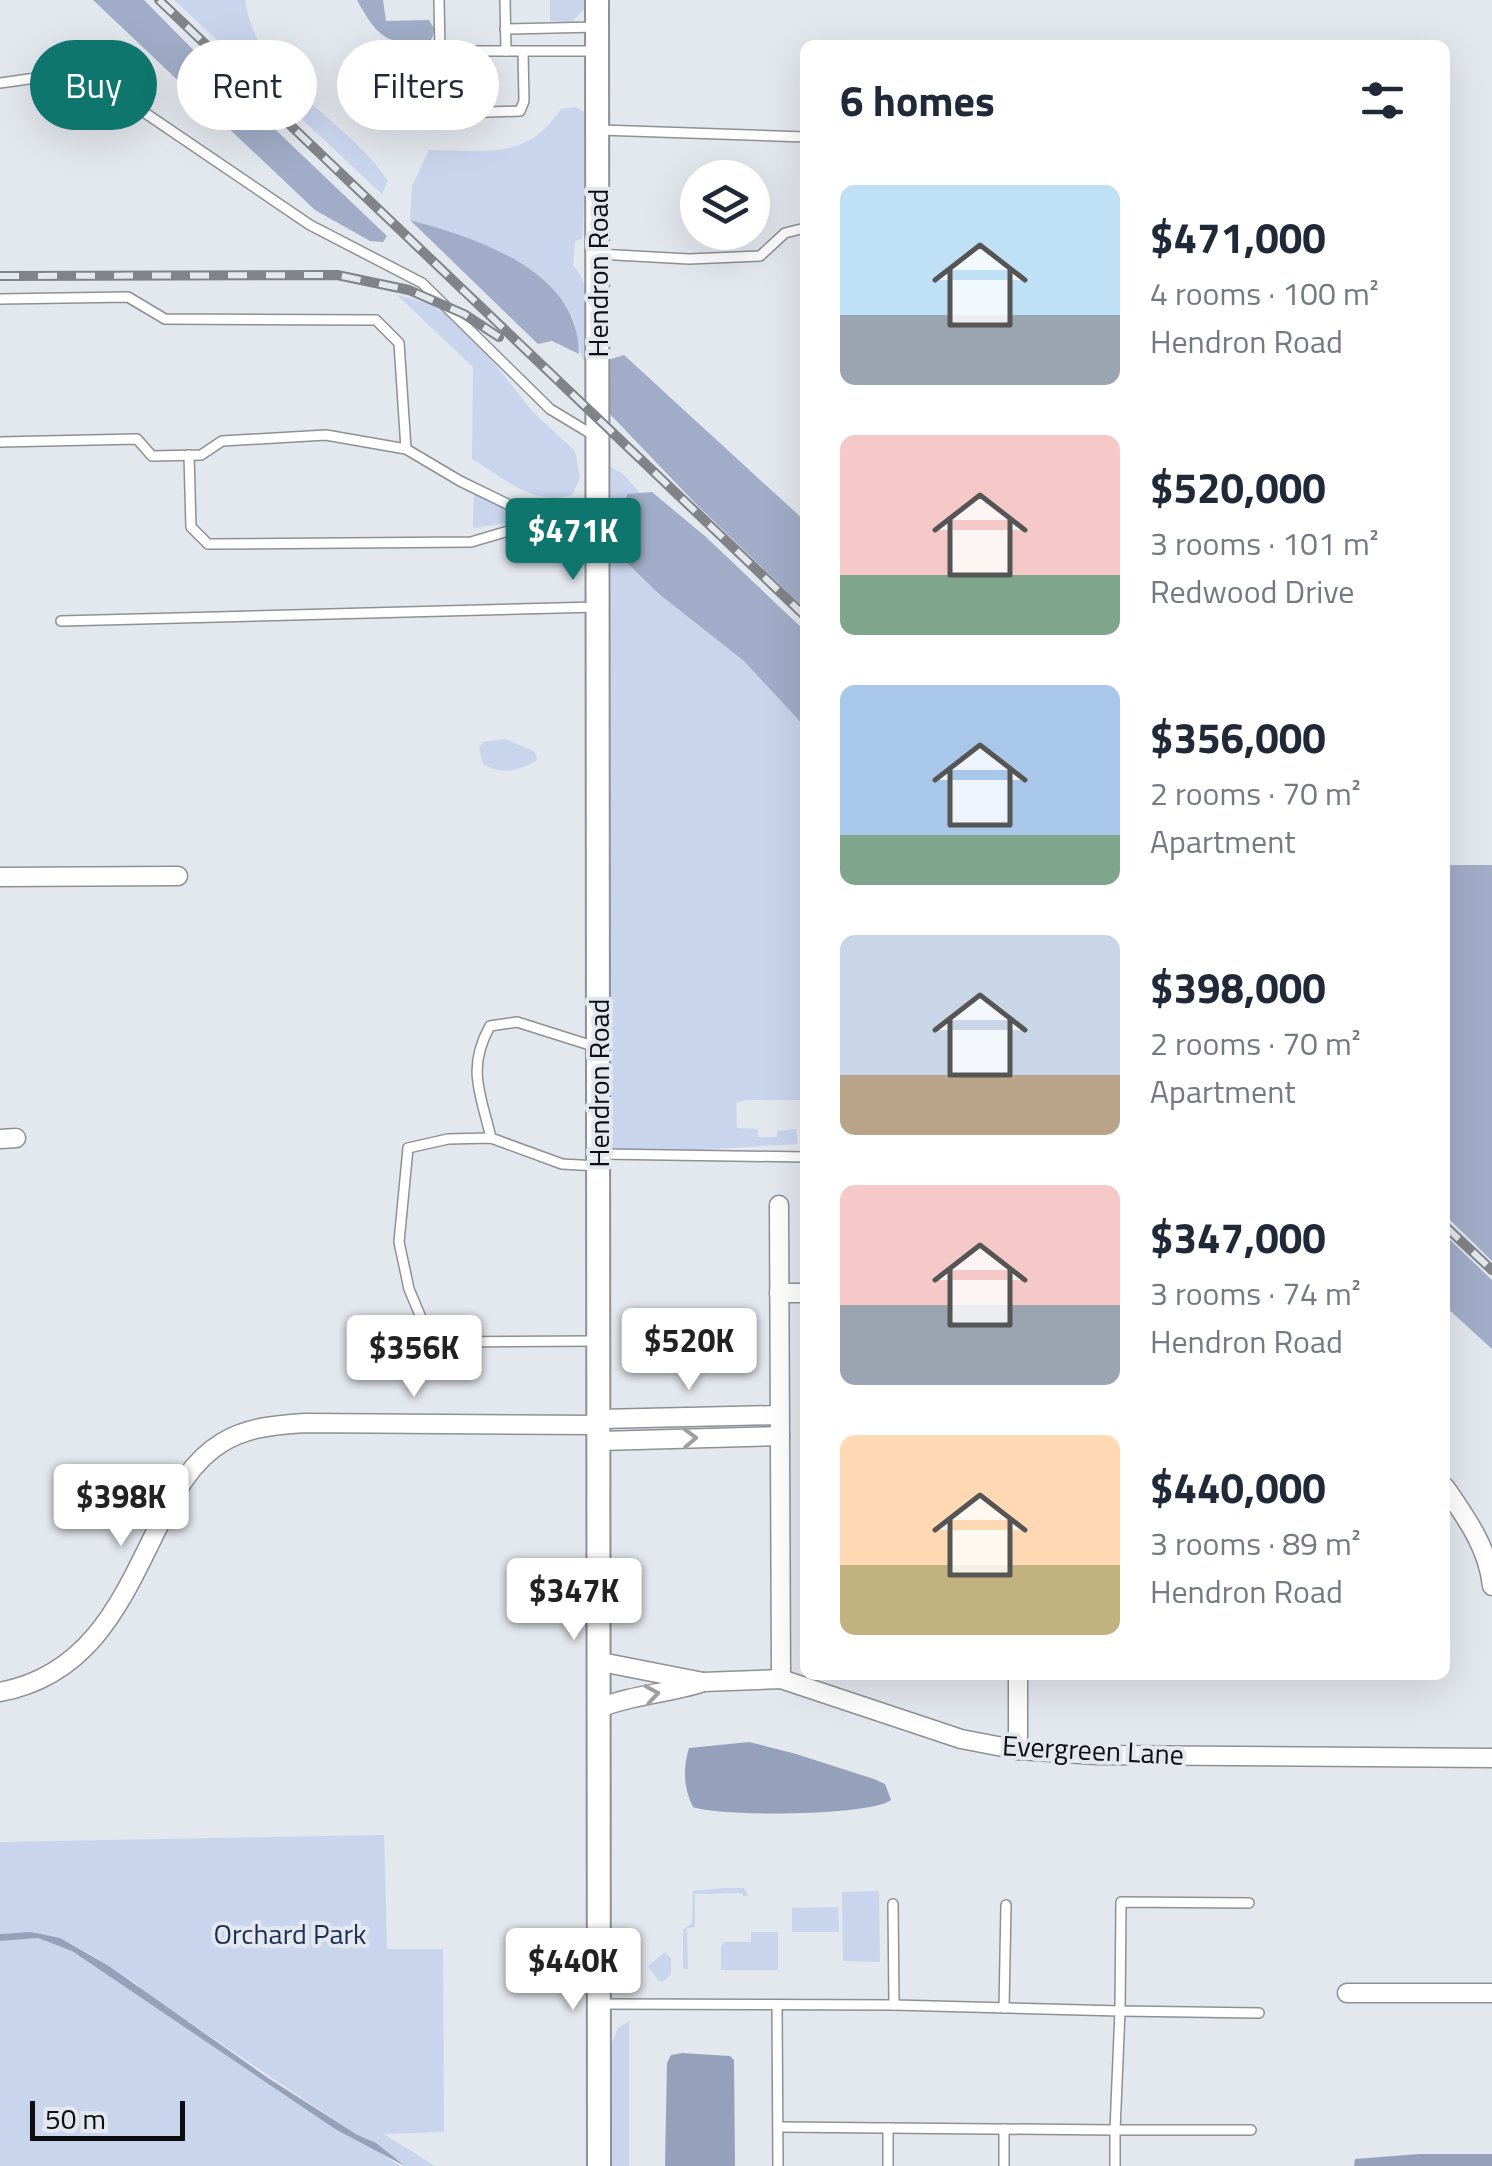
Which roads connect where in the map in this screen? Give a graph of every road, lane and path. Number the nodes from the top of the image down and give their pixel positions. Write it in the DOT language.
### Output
graph roads {
  1 [pos="440,0"];
  2 [pos="505,0"];
  3 [pos="597,0"];
  4 [pos="597,27"];
  5 [pos="505,30"];
  6 [pos="440,40"];
  7 [pos="499,51"];
  8 [pos="506,51"];
  9 [pos="523,51"];
  10 [pos="598,51"];
  11 [pos="0,82"];
  12 [pos="499,112"];
  13 [pos="598,130"];
  14 [pos="800,137"];
  15 [pos="800,229"];
  16 [pos="598,254"];
  17 [pos="0,298"];
  18 [pos="599,439"];
  19 [pos="0,442"];
  20 [pos="406,449"];
  21 [pos="189,455"];
  22 [pos="546,520"];
  23 [pos="599,535"];
  24 [pos="599,607"];
  25 [pos="61,621"];
  26 [pos="0,876"];
  27 [pos="178,876"];
  28 [pos="599,1048"];
  29 [pos="491,1138"];
  30 [pos="800,1157"];
  31 [pos="599,1160"];
  32 [pos="779,1205"];
  33 [pos="779,1294"];
  34 [pos="800,1294"];
  35 [pos="599,1341"];
  36 [pos="779,1415"];
  37 [pos="600,1428"];
  38 [pos="780,1436"];
  39 [pos="1450,1495"];
  40 [pos="1462,1512"];
  41 [pos="1450,1518"];
  42 [pos="1492,1586"];
  43 [pos="601,1662"];
  44 [pos="781,1679"];
  45 [pos="1018,1680"];
  46 [pos="703,1682"];
  47 [pos="0,1692"];
  48 [pos="600,1708"];
  49 [pos="1018,1750"];
  50 [pos="1492,1758"];
  51 [pos="1249,1903"];
  52 [pos="892,1904"];
  53 [pos="1006,1905"];
  54 [pos="1347,1993"];
  55 [pos="1492,1993"];
  56 [pos="600,2004"];
  57 [pos="777,2005"];
  58 [pos="894,2005"];
  59 [pos="1004,2008"];
  60 [pos="1120,2010"];
  61 [pos="1258,2013"];
  62 [pos="779,2127"];
  63 [pos="888,2128"];
  64 [pos="1004,2129"];
  65 [pos="1115,2130"];
  66 [pos="1251,2130"];
  67 [pos="600,2166"];
  68 [pos="778,2166"];
  69 [pos="888,2166"];
  70 [pos="1004,2166"];
  71 [pos="1115,2166"];
  1 -- 6 [label="lane"];
  2 -- 5 [label="lane"];
  3 -- 4 [label="street, Hendron Road"];
  4 -- 5 [label="lane"];
  4 -- 10 [label="street, Hendron Road"];
  5 -- 8 [label="lane"];
  7 -- 8 [label="lane"];
  8 -- 9 [label="lane"];
  9 -- 10 [label="lane"];
  9 -- 12 [label="lane"];
  10 -- 13 [label="street, Hendron Road"];
  11 -- 18 [label="lane"];
  13 -- 14 [label="lane"];
  13 -- 16 [label="street, Hendron Road"];
  15 -- 16 [label="lane"];
  16 -- 18 [label="street, Hendron Road"];
  17 -- 20 [label="lane"];
  18 -- 23 [label="street, Hendron Road"];
  19 -- 21 [label="lane"];
  20 -- 21 [label="lane"];
  20 -- 22 [label="lane"];
  21 -- 22 [label="lane"];
  22 -- 23 [label="lane"];
  23 -- 24 [label="street, Hendron Road"];
  24 -- 25 [label="lane"];
  24 -- 28 [label="street, Hendron Road"];
  26 -- 27 [label="street"];
  28 -- 29 [label="lane"];
  28 -- 31 [label="street, Hendron Road"];
  29 -- 31 [label="lane"];
  29 -- 35 [label="lane"];
  30 -- 31 [label="lane"];
  31 -- 35 [label="street, Hendron Road"];
  32 -- 33 [label="street"];
  33 -- 34 [label="street"];
  33 -- 36 [label="street"];
  35 -- 37 [label="street, Hendron Road"];
  36 -- 37 [label="street"];
  36 -- 38 [label="street"];
  37 -- 38 [label="street, one-way"];
  37 -- 43 [label="street, Hendron Road"];
  37 -- 47 [label="street"];
  38 -- 44 [label="street"];
  39 -- 40 [label="street"];
  40 -- 41 [label="street"];
  40 -- 42 [label="street"];
  43 -- 46 [label="street, Evergreen Lane"];
  43 -- 48 [label="street, Hendron Road"];
  44 -- 46 [label="street, Evergreen Lane"];
  44 -- 49 [label="street, Evergreen Lane"];
  45 -- 49 [label="street"];
  48 -- 46 [label="street, Evergreen Lane, one-way"];
  48 -- 56 [label="street, Hendron Road"];
  49 -- 50 [label="street, Evergreen Lane"];
  51 -- 60 [label="lane"];
  52 -- 58 [label="lane"];
  53 -- 59 [label="lane"];
  54 -- 55 [label="street"];
  56 -- 57 [label="lane"];
  56 -- 67 [label="street, Hendron Road"];
  57 -- 58 [label="lane"];
  57 -- 62 [label="lane"];
  58 -- 59 [label="lane"];
  59 -- 60 [label="lane"];
  60 -- 61 [label="lane"];
  60 -- 65 [label="lane"];
  62 -- 63 [label="lane"];
  62 -- 68 [label="lane"];
  63 -- 64 [label="lane"];
  63 -- 69 [label="lane"];
  64 -- 65 [label="lane"];
  64 -- 70 [label="lane"];
  65 -- 66 [label="lane"];
  65 -- 71 [label="lane"];
}
